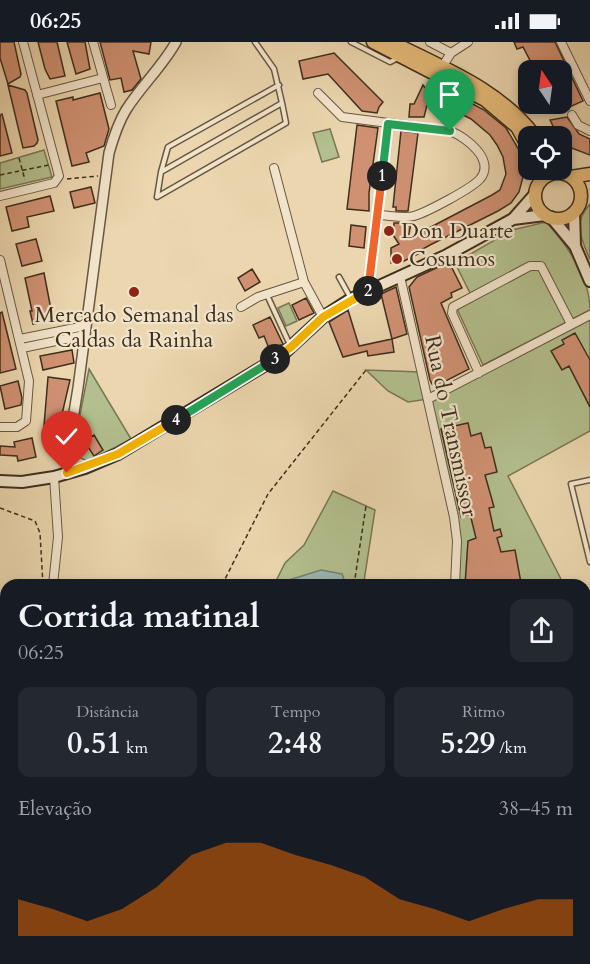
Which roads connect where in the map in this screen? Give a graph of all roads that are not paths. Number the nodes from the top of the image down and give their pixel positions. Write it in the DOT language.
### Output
graph roads {
  1 [pos="23,42"];
  2 [pos="93,42"];
  3 [pos="176,42"];
  4 [pos="255,42"];
  5 [pos="351,42"];
  6 [pos="373,42"];
  7 [pos="392,42"];
  8 [pos="430,42"];
  9 [pos="468,42"];
  10 [pos="561,42"];
  11 [pos="452,54"];
  12 [pos="402,56"];
  13 [pos="442,67"];
  14 [pos="103,78"];
  15 [pos="279,85"];
  16 [pos="318,93"];
  17 [pos="37,95"];
  18 [pos="590,101"];
  19 [pos="282,103"];
  20 [pos="111,105"];
  21 [pos="572,115"];
  22 [pos="388,124"];
  23 [pos="527,126"];
  24 [pos="518,129"];
  25 [pos="590,131"];
  26 [pos="274,168"];
  27 [pos="161,172"];
  28 [pos="572,173"];
  29 [pos="590,174"];
  30 [pos="535,180"];
  31 [pos="543,180"];
  32 [pos="572,180"];
  33 [pos="536,190"];
  34 [pos="590,193"];
  35 [pos="0,196"];
  36 [pos="577,207"];
  37 [pos="377,215"];
  38 [pos="548,216"];
  39 [pos="513,219"];
  40 [pos="575,246"];
  41 [pos="0,260"];
  42 [pos="400,276"];
  43 [pos="339,277"];
  44 [pos="590,281"];
  45 [pos="304,282"];
  46 [pos="368,290"];
  47 [pos="266,294"];
  48 [pos="351,299"];
  49 [pos="241,307"];
  50 [pos="590,315"];
  51 [pos="323,317"];
  52 [pos="571,324"];
  53 [pos="85,330"];
  54 [pos="21,344"];
  55 [pos="291,347"];
  56 [pos="479,373"];
  57 [pos="428,399"];
  58 [pos="0,427"];
  59 [pos="67,473"];
  60 [pos="54,477"];
  61 [pos="590,480"];
  62 [pos="0,481"];
  63 [pos="590,562"];
  64 [pos="54,579"];
  65 [pos="455,579"];
  1 -- 17 [label="street"];
  2 -- 14 [label="street"];
  3 -- 53 [label="street"];
  4 -- 15 [label="lane"];
  5 -- 12 [label="lane"];
  6 -- 12 [label="main road"];
  7 -- 13 [label="main road"];
  8 -- 11 [label="street"];
  9 -- 11 [label="street"];
  10 -- 18 [label="street"];
  11 -- 13 [label="street"];
  12 -- 24 [label="main road"];
  13 -- 23 [label="main road"];
  14 -- 17 [label="street"];
  14 -- 20 [label="street"];
  15 -- 19 [label="lane"];
  15 -- 27 [label="lane"];
  16 -- 22 [label="street"];
  17 -- 35 [label="street"];
  19 -- 27 [label="lane"];
  19 -- 27 [label="lane"];
  21 -- 25 [label="street"];
  22 -- 37 [label="street"];
  22 -- 37 [label="street"];
  26 -- 45 [label="street"];
  28 -- 29 [label="main road"];
  30 -- 33 [label="main road"];
  31 -- 33 [label="main road"];
  32 -- 36 [label="main road"];
  33 -- 38 [label="main road"];
  33 -- 39 [label="main road"];
  34 -- 36 [label="main road"];
  36 -- 38 [label="main road"];
  36 -- 40 [label="main road"];
  37 -- 46 [label="street"];
  38 -- 39 [label="main road"];
  38 -- 40 [label="main road"];
  39 -- 42 [label="main road"];
  40 -- 44 [label="main road"];
  41 -- 54 [label="street"];
  42 -- 46 [label="main road"];
  42 -- 57 [label="street, Rua do Transmissor"];
  43 -- 48 [label="lane"];
  45 -- 47 [label="street"];
  45 -- 51 [label="street"];
  46 -- 48 [label="main road"];
  47 -- 49 [label="street"];
  47 -- 55 [label="lane"];
  48 -- 51 [label="main road"];
  50 -- 52 [label="street"];
  51 -- 55 [label="main road"];
  52 -- 56 [label="street"];
  52 -- 56 [label="street"];
  53 -- 54 [label="street"];
  53 -- 59 [label="street"];
  54 -- 58 [label="street"];
  55 -- 59 [label="main road"];
  56 -- 57 [label="street"];
  57 -- 65 [label="street, Rua do Transmissor"];
  59 -- 60 [label="main road"];
  60 -- 62 [label="main road"];
  60 -- 64 [label="street"];
  61 -- 63 [label="lane"];
}
